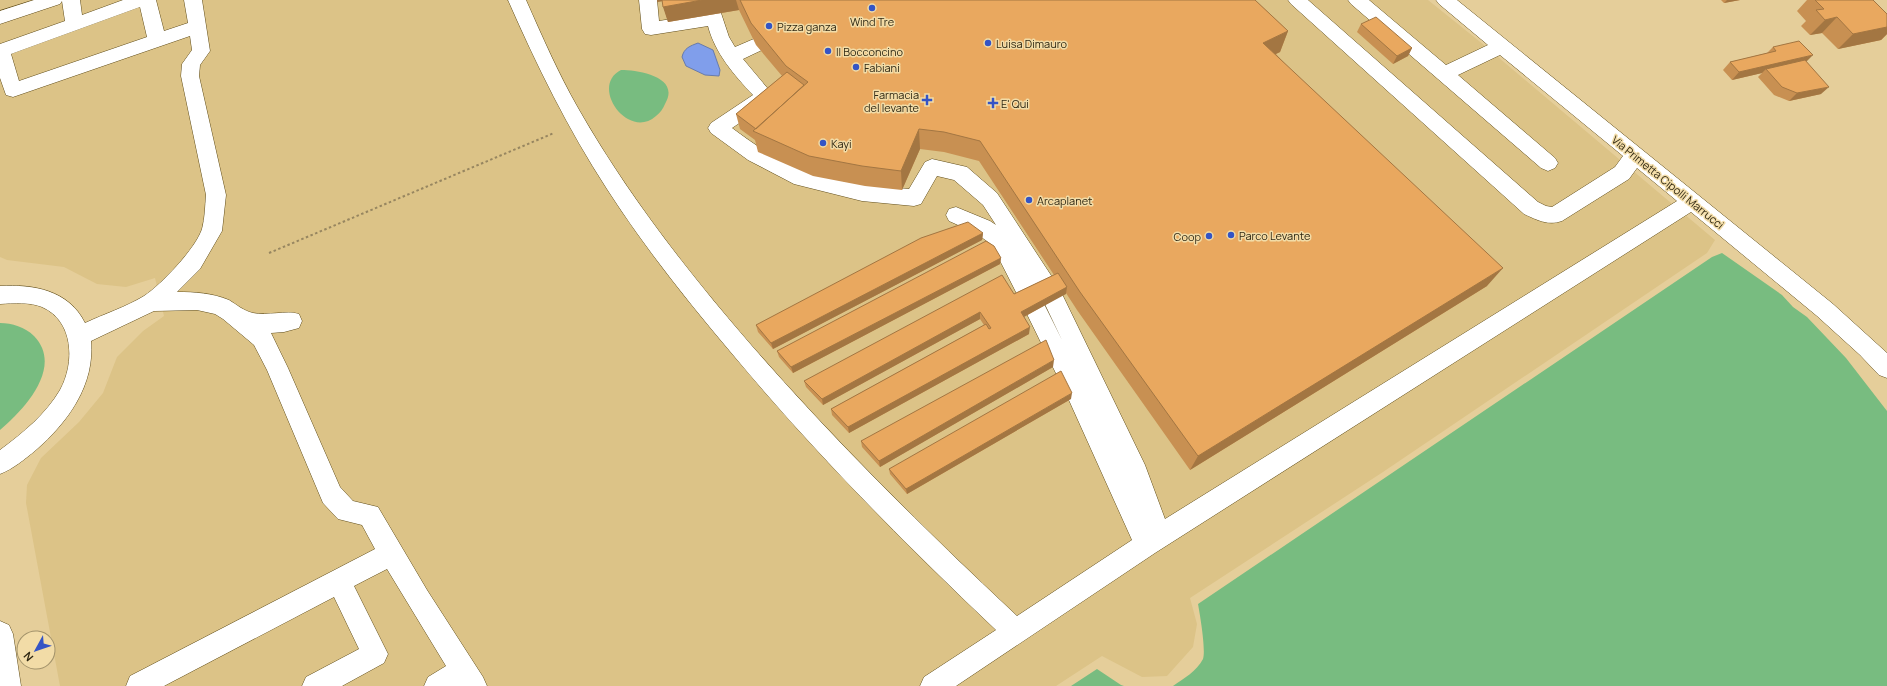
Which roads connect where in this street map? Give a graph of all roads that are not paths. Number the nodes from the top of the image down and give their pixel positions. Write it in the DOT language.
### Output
graph roads {
  1 [pos="54,0"];
  2 [pos="71,0"];
  3 [pos="142,0"];
  4 [pos="147,0"];
  5 [pos="193,0"];
  6 [pos="517,0"];
  7 [pos="648,0"];
  8 [pos="1297,0"];
  9 [pos="1357,0"];
  10 [pos="1445,0"];
  11 [pos="0,18"];
  12 [pos="75,24"];
  13 [pos="196,27"];
  14 [pos="157,40"];
  15 [pos="756,45"];
  16 [pos="1501,46"];
  17 [pos="732,57"];
  18 [pos="1444,74"];
  19 [pos="1635,156"];
  20 [pos="1548,163"];
  21 [pos="1691,202"];
  22 [pos="956,215"];
  23 [pos="0,295"];
  24 [pos="1041,298"];
  25 [pos="152,302"];
  26 [pos="239,319"];
  27 [pos="291,321"];
  28 [pos="80,336"];
  29 [pos="1887,368"];
  30 [pos="0,463"];
  31 [pos="1152,537"];
  32 [pos="392,553"];
  33 [pos="339,581"];
  34 [pos="1016,632"];
  35 [pos="0,634"];
  36 [pos="469,678"];
  37 [pos="8,686"];
  38 [pos="139,686"];
  39 [pos="315,686"];
  40 [pos="437,686"];
  41 [pos="933,686"];
  1 -- 11 [label="street"];
  2 -- 12 [label="street"];
  3 -- 12 [label="street"];
  4 -- 14 [label="street"];
  5 -- 13 [label="street"];
  6 -- 34 [label="street"];
  7 -- 17 [label="street"];
  8 -- 19 [label="street"];
  9 -- 18 [label="street"];
  10 -- 16 [label="street, Via Primetta Cipolli Marrucci"];
  12 -- 14 [label="street"];
  13 -- 14 [label="street"];
  13 -- 25 [label="street"];
  15 -- 17 [label="street"];
  16 -- 18 [label="street"];
  16 -- 19 [label="street, Via Primetta Cipolli Marrucci"];
  17 -- 24 [label="street"];
  18 -- 20 [label="street"];
  19 -- 21 [label="street, Via Primetta Cipolli Marrucci"];
  21 -- 29 [label="street, Via Primetta Cipolli Marrucci"];
  21 -- 31 [label="street"];
  22 -- 24 [label="street"];
  23 -- 28 [label="street"];
  24 -- 31 [label="street"];
  25 -- 26 [label="street"];
  25 -- 28 [label="street"];
  26 -- 27 [label="street"];
  26 -- 32 [label="street"];
  28 -- 30 [label="street"];
  31 -- 34 [label="street"];
  32 -- 33 [label="street"];
  32 -- 36 [label="street"];
  33 -- 38 [label="street"];
  33 -- 39 [label="street"];
  34 -- 41 [label="street"];
  35 -- 37 [label="street"];
  36 -- 40 [label="street"];
}
